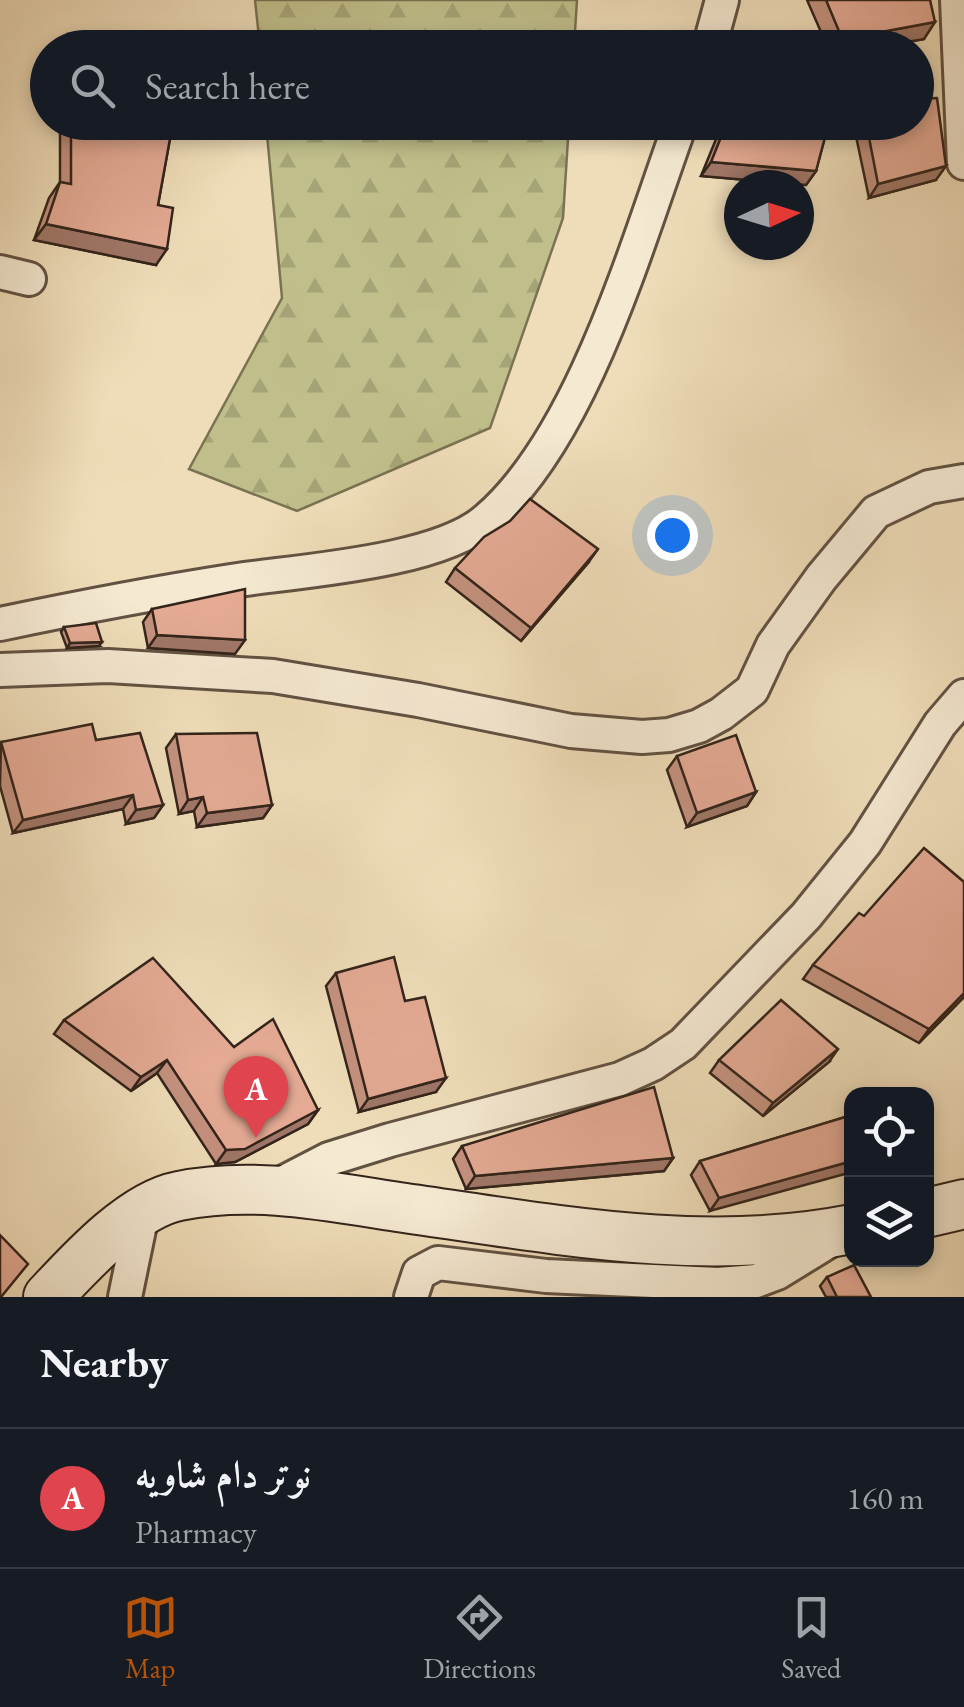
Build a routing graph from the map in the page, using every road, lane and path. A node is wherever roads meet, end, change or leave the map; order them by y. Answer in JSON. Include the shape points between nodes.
{"nodes":[{"id":1,"x":722,"y":0,"type":"edge"},
{"id":2,"x":957,"y":0,"type":"edge"},
{"id":3,"x":713,"y":30,"type":"edge"},
{"id":4,"x":675,"y":140,"type":"edge"},
{"id":5,"x":964,"y":163,"type":"edge"},
{"id":6,"x":964,"y":482,"type":"edge"},
{"id":7,"x":0,"y":624,"type":"edge"},
{"id":8,"x":0,"y":670,"type":"edge"},
{"id":9,"x":964,"y":696,"type":"edge"},
{"id":10,"x":270,"y":1189,"type":"junction"},
{"id":11,"x":964,"y":1204,"type":"edge"},
{"id":12,"x":144,"y":1210,"type":"junction"},
{"id":13,"x":934,"y":1211,"type":"edge"},
{"id":14,"x":844,"y":1231,"type":"edge"},
{"id":15,"x":844,"y":1233,"type":"edge"},
{"id":16,"x":48,"y":1297,"type":"edge"},
{"id":17,"x":125,"y":1297,"type":"edge"},
{"id":18,"x":411,"y":1297,"type":"edge"}],
"edges":[{"from":1,"to":3,"type":"street"},
{"from":2,"to":5,"type":"street"},
{"from":4,"to":7,"type":"street","via":[[576,396],[524,477],[484,522],[396,556]]},
{"from":6,"to":8,"type":"street","via":[[929,486],[876,512],[773,646],[752,690],[699,726],[670,734],[588,733],[273,676],[108,666]]},
{"from":9,"to":10,"type":"street","via":[[865,843],[806,916],[682,1044],[620,1079],[344,1154]]},
{"from":10,"to":12,"type":"street","via":[[176,1196]]},
{"from":10,"to":14,"type":"street","via":[[696,1244]]},
{"from":11,"to":13,"type":"street"},
{"from":12,"to":16,"type":"street"},
{"from":12,"to":17,"type":"street"},
{"from":15,"to":18,"type":"street","via":[[756,1280],[546,1276],[438,1263],[420,1272]]}]}
